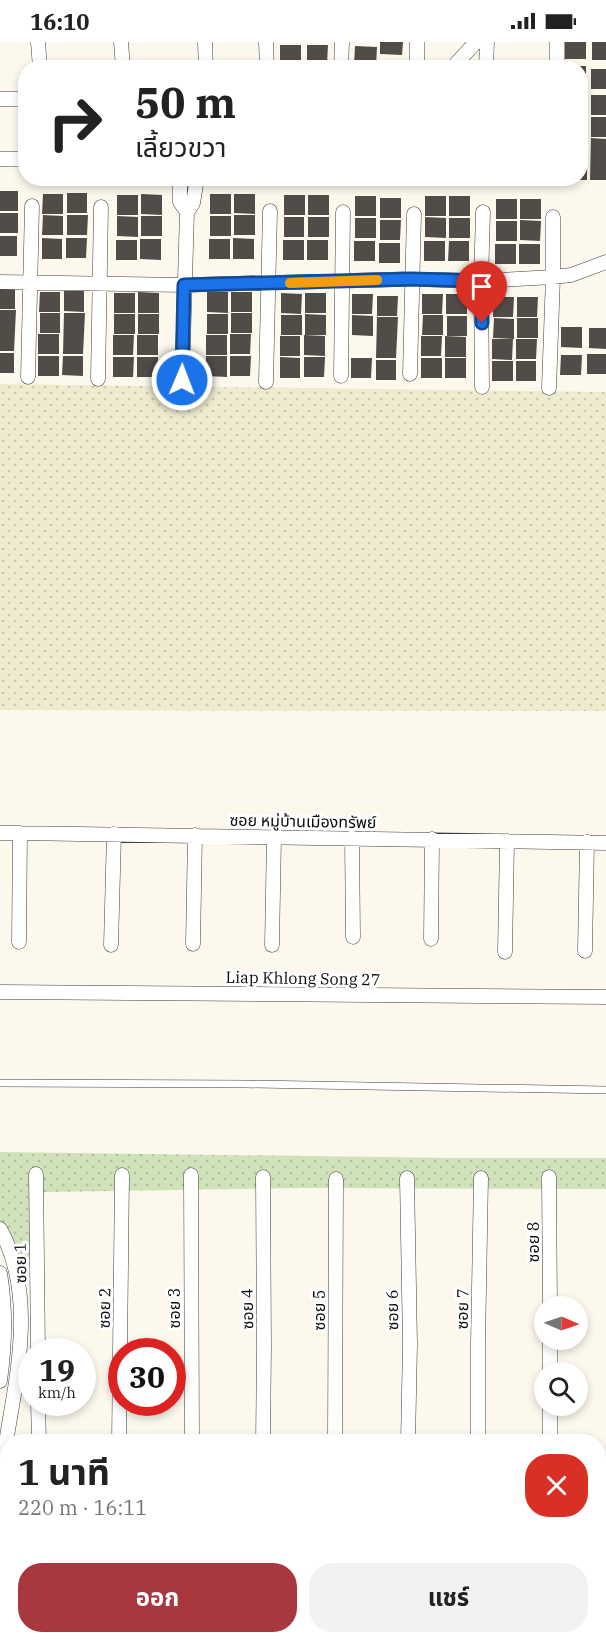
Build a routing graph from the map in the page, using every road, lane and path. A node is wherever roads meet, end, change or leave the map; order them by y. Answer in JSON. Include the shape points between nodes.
{"nodes":[{"id":1,"x":38,"y":42,"type":"edge"},
{"id":2,"x":121,"y":42,"type":"edge"},
{"id":3,"x":205,"y":42,"type":"edge"},
{"id":4,"x":266,"y":42,"type":"edge"},
{"id":5,"x":342,"y":42,"type":"edge"},
{"id":6,"x":417,"y":42,"type":"edge"},
{"id":7,"x":476,"y":42,"type":"edge"},
{"id":8,"x":487,"y":42,"type":"edge"},
{"id":9,"x":557,"y":42,"type":"edge"},
{"id":10,"x":39,"y":60,"type":"edge"},
{"id":11,"x":122,"y":60,"type":"edge"},
{"id":12,"x":206,"y":60,"type":"edge"},
{"id":13,"x":267,"y":60,"type":"edge"},
{"id":14,"x":341,"y":60,"type":"edge"},
{"id":15,"x":417,"y":60,"type":"edge"},
{"id":16,"x":459,"y":60,"type":"edge"},
{"id":17,"x":486,"y":60,"type":"edge"},
{"id":18,"x":556,"y":60,"type":"edge"},
{"id":19,"x":0,"y":99,"type":"edge"},
{"id":20,"x":18,"y":99,"type":"edge"},
{"id":21,"x":0,"y":159,"type":"edge"},
{"id":22,"x":18,"y":159,"type":"edge"},
{"id":23,"x":180,"y":186,"type":"edge"},
{"id":24,"x":196,"y":186,"type":"edge"},
{"id":25,"x":32,"y":206,"type":"dead end"},
{"id":26,"x":101,"y":207,"type":"dead end"},
{"id":27,"x":270,"y":211,"type":"dead end"},
{"id":28,"x":186,"y":212,"type":"junction"},
{"id":29,"x":344,"y":212,"type":"dead end"},
{"id":30,"x":483,"y":212,"type":"dead end"},
{"id":31,"x":414,"y":214,"type":"dead end"},
{"id":32,"x":553,"y":217,"type":"dead end"},
{"id":33,"x":606,"y":262,"type":"edge"},
{"id":34,"x":554,"y":277,"type":"junction"},
{"id":35,"x":411,"y":279,"type":"junction"},
{"id":36,"x":342,"y":280,"type":"junction"},
{"id":37,"x":481,"y":281,"type":"junction"},
{"id":38,"x":0,"y":282,"type":"edge"},
{"id":39,"x":30,"y":282,"type":"junction"},
{"id":40,"x":100,"y":284,"type":"junction"},
{"id":41,"x":269,"y":284,"type":"junction"},
{"id":42,"x":184,"y":285,"type":"junction"},
{"id":43,"x":410,"y":374,"type":"dead end"},
{"id":44,"x":341,"y":376,"type":"dead end"},
{"id":45,"x":28,"y":377,"type":"dead end"},
{"id":46,"x":98,"y":379,"type":"dead end"},
{"id":47,"x":182,"y":380,"type":"dead end"},
{"id":48,"x":266,"y":382,"type":"dead end"},
{"id":49,"x":482,"y":387,"type":"dead end"},
{"id":50,"x":549,"y":388,"type":"dead end"},
{"id":51,"x":20,"y":833,"type":"junction"},
{"id":52,"x":0,"y":834,"type":"edge"},
{"id":53,"x":114,"y":834,"type":"junction"},
{"id":54,"x":195,"y":835,"type":"junction"},
{"id":55,"x":274,"y":837,"type":"junction"},
{"id":56,"x":352,"y":838,"type":"junction"},
{"id":57,"x":432,"y":839,"type":"junction"},
{"id":58,"x":507,"y":841,"type":"junction"},
{"id":59,"x":587,"y":842,"type":"junction"},
{"id":60,"x":606,"y":843,"type":"edge"},
{"id":61,"x":353,"y":937,"type":"dead end"},
{"id":62,"x":431,"y":939,"type":"dead end"},
{"id":63,"x":19,"y":942,"type":"dead end"},
{"id":64,"x":193,"y":944,"type":"dead end"},
{"id":65,"x":111,"y":945,"type":"dead end"},
{"id":66,"x":272,"y":945,"type":"dead end"},
{"id":67,"x":585,"y":951,"type":"dead end"},
{"id":68,"x":505,"y":952,"type":"dead end"},
{"id":69,"x":0,"y":992,"type":"edge"},
{"id":70,"x":606,"y":997,"type":"edge"},
{"id":71,"x":0,"y":1083,"type":"edge"},
{"id":72,"x":606,"y":1090,"type":"edge"},
{"id":73,"x":36,"y":1174,"type":"dead end"},
{"id":74,"x":122,"y":1175,"type":"dead end"},
{"id":75,"x":191,"y":1175,"type":"dead end"},
{"id":76,"x":262,"y":1177,"type":"dead end"},
{"id":77,"x":549,"y":1177,"type":"dead end"},
{"id":78,"x":407,"y":1178,"type":"dead end"},
{"id":79,"x":481,"y":1178,"type":"dead end"},
{"id":80,"x":336,"y":1179,"type":"dead end"},
{"id":81,"x":1,"y":1233,"type":"edge"},
{"id":82,"x":0,"y":1273,"type":"edge"},
{"id":83,"x":550,"y":1296,"type":"edge"},
{"id":84,"x":20,"y":1338,"type":"edge"},
{"id":85,"x":38,"y":1338,"type":"edge"},
{"id":86,"x":18,"y":1354,"type":"edge"},
{"id":87,"x":3,"y":1357,"type":"junction"},
{"id":88,"x":18,"y":1367,"type":"edge"},
{"id":89,"x":0,"y":1381,"type":"edge"},
{"id":90,"x":38,"y":1416,"type":"edge"},
{"id":91,"x":550,"y":1416,"type":"edge"},
{"id":92,"x":8,"y":1434,"type":"edge"},
{"id":93,"x":39,"y":1434,"type":"edge"},
{"id":94,"x":119,"y":1434,"type":"edge"},
{"id":95,"x":192,"y":1434,"type":"edge"},
{"id":96,"x":263,"y":1434,"type":"edge"},
{"id":97,"x":334,"y":1434,"type":"edge"},
{"id":98,"x":408,"y":1434,"type":"edge"},
{"id":99,"x":478,"y":1434,"type":"edge"},
{"id":100,"x":550,"y":1434,"type":"edge"}],
"edges":[{"from":1,"to":10,"type":"street"},
{"from":2,"to":11,"type":"street"},
{"from":3,"to":12,"type":"street"},
{"from":4,"to":13,"type":"street"},
{"from":5,"to":14,"type":"street"},
{"from":6,"to":15,"type":"street"},
{"from":7,"to":16,"type":"street"},
{"from":8,"to":17,"type":"street"},
{"from":9,"to":18,"type":"street"},
{"from":19,"to":20,"type":"street"},
{"from":21,"to":22,"type":"street"},
{"from":23,"to":28,"type":"street","via":[[180,202]]},
{"from":24,"to":28,"type":"street","via":[[193,203]]},
{"from":25,"to":39,"type":"street"},
{"from":26,"to":40,"type":"street"},
{"from":27,"to":41,"type":"street"},
{"from":28,"to":42,"type":"street"},
{"from":29,"to":36,"type":"street"},
{"from":30,"to":37,"type":"street"},
{"from":31,"to":35,"type":"street"},
{"from":32,"to":34,"type":"street"},
{"from":33,"to":34,"type":"street"},
{"from":34,"to":37,"type":"street"},
{"from":34,"to":50,"type":"street"},
{"from":35,"to":36,"type":"street"},
{"from":35,"to":37,"type":"street"},
{"from":35,"to":43,"type":"street"},
{"from":36,"to":41,"type":"street"},
{"from":36,"to":44,"type":"street"},
{"from":37,"to":49,"type":"street"},
{"from":38,"to":39,"type":"street"},
{"from":39,"to":40,"type":"street"},
{"from":39,"to":45,"type":"street"},
{"from":40,"to":42,"type":"street"},
{"from":40,"to":46,"type":"street"},
{"from":41,"to":42,"type":"street"},
{"from":41,"to":48,"type":"street"},
{"from":42,"to":47,"type":"street"},
{"from":51,"to":52,"type":"street","name":"ซอย หมู่บ้านเมืองทรัพย์"},
{"from":51,"to":53,"type":"street","name":"ซอย หมู่บ้านเมืองทรัพย์"},
{"from":51,"to":63,"type":"street"},
{"from":53,"to":54,"type":"street","name":"ซอย หมู่บ้านเมืองทรัพย์"},
{"from":53,"to":65,"type":"street"},
{"from":54,"to":55,"type":"street","name":"ซอย หมู่บ้านเมืองทรัพย์"},
{"from":54,"to":64,"type":"street"},
{"from":55,"to":56,"type":"street","name":"ซอย หมู่บ้านเมืองทรัพย์"},
{"from":55,"to":66,"type":"street"},
{"from":56,"to":57,"type":"street","name":"ซอย หมู่บ้านเมืองทรัพย์"},
{"from":56,"to":61,"type":"street"},
{"from":57,"to":58,"type":"street","name":"ซอย หมู่บ้านเมืองทรัพย์"},
{"from":57,"to":62,"type":"street"},
{"from":58,"to":59,"type":"street","name":"ซอย หมู่บ้านเมืองทรัพย์"},
{"from":58,"to":68,"type":"street"},
{"from":59,"to":60,"type":"street","name":"ซอย หมู่บ้านเมืองทรัพย์"},
{"from":59,"to":67,"type":"street"},
{"from":69,"to":70,"type":"street","name":"Liap Khlong Song 27"},
{"from":71,"to":72,"type":"lane"},
{"from":73,"to":85,"type":"street","name":"ซอย 1"},
{"from":74,"to":94,"type":"street","name":"ซอย 2"},
{"from":75,"to":95,"type":"street","name":"ซอย 3"},
{"from":76,"to":96,"type":"street","name":"ซอย 4"},
{"from":77,"to":83,"type":"street","name":"ซอย 8"},
{"from":78,"to":98,"type":"street","name":"ซอย 6"},
{"from":79,"to":99,"type":"street","name":"ซอย 7"},
{"from":80,"to":97,"type":"street","name":"ซอย 5"},
{"from":81,"to":84,"type":"street","via":[[19,1287]]},
{"from":82,"to":87,"type":"street","via":[[4,1299]]},
{"from":86,"to":87,"type":"street"},
{"from":87,"to":89,"type":"street"},
{"from":88,"to":92,"type":"street"},
{"from":90,"to":93,"type":"street"},
{"from":91,"to":100,"type":"street"}]}
